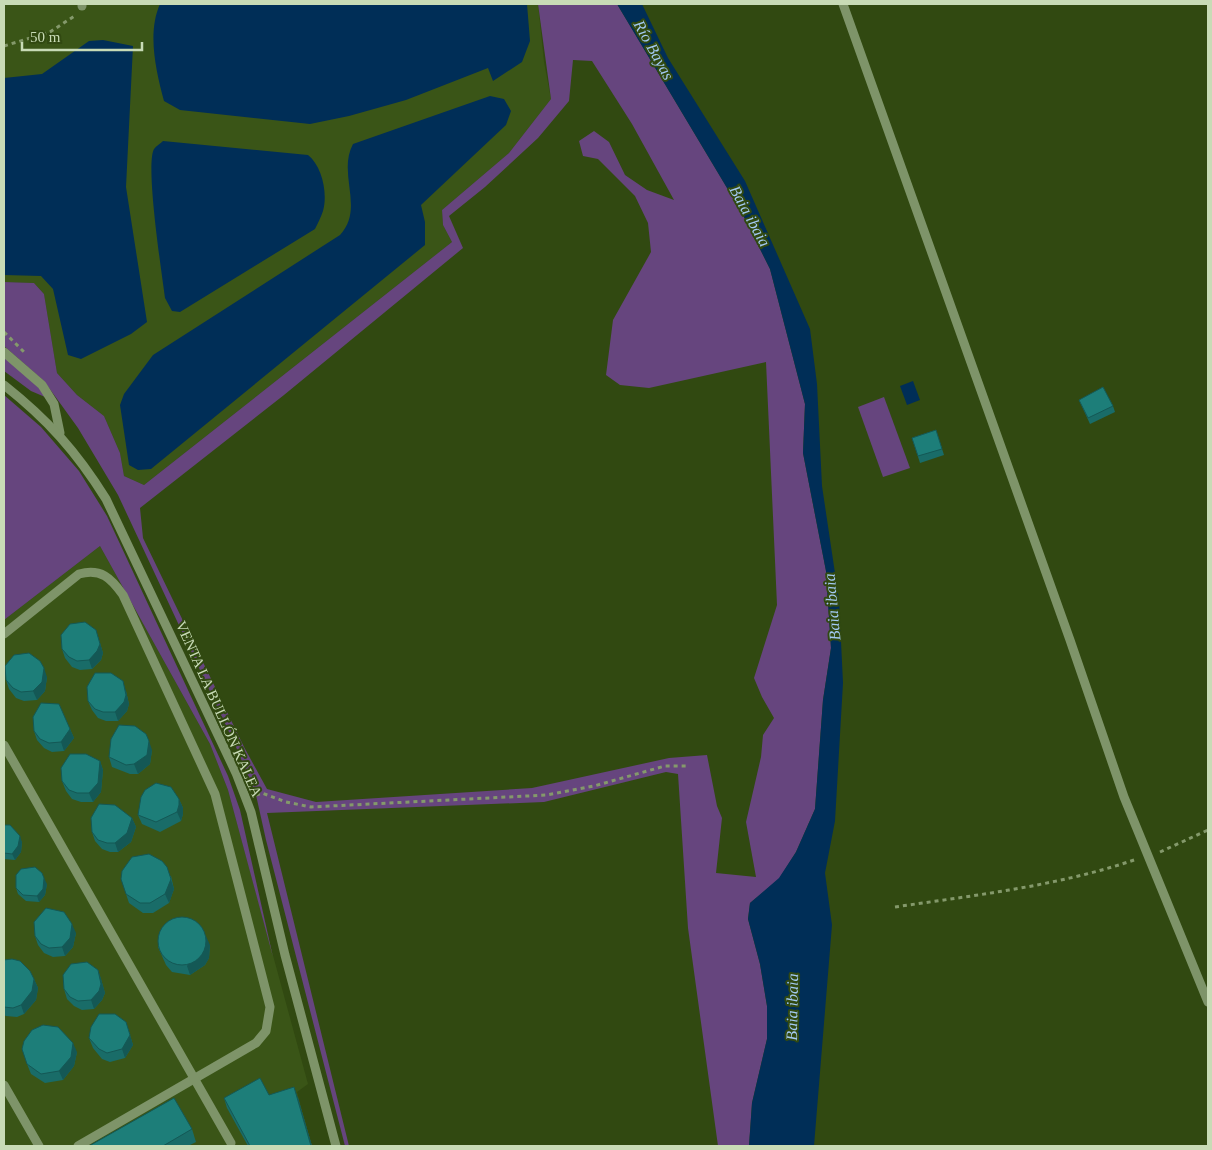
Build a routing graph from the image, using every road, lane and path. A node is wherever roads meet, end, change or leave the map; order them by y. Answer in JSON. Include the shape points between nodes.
{"nodes":[{"id":1,"x":843,"y":4,"type":"edge"},
{"id":2,"x":82,"y":5,"type":"edge"},
{"id":3,"x":4,"y":46,"type":"edge"},
{"id":4,"x":4,"y":352,"type":"edge"},
{"id":5,"x":4,"y":385,"type":"edge"},
{"id":6,"x":60,"y":435,"type":"junction"},
{"id":7,"x":4,"y":634,"type":"edge"},
{"id":8,"x":4,"y":745,"type":"edge"},
{"id":9,"x":688,"y":766,"type":"dead end"},
{"id":10,"x":246,"y":798,"type":"junction"},
{"id":11,"x":1208,"y":830,"type":"edge"},
{"id":12,"x":1147,"y":855,"type":"junction"},
{"id":13,"x":895,"y":907,"type":"dead end"},
{"id":14,"x":1208,"y":1002,"type":"edge"},
{"id":15,"x":197,"y":1079,"type":"junction"},
{"id":16,"x":4,"y":1085,"type":"edge"},
{"id":17,"x":231,"y":1143,"type":"dead end"},
{"id":18,"x":39,"y":1146,"type":"edge"},
{"id":19,"x":78,"y":1146,"type":"edge"},
{"id":20,"x":336,"y":1146,"type":"edge"}],
"edges":[{"from":1,"to":12,"type":"street"},
{"from":2,"to":3,"type":"path","via":[[73,18],[50,32]]},
{"from":4,"to":6,"type":"street","via":[[42,385],[54,404]]},
{"from":5,"to":6,"type":"street","name":"VENTA LA BULLÓN KALEA"},
{"from":6,"to":10,"type":"street","name":"VENTA LA BULLÓN KALEA","via":[[85,465],[116,516]]},
{"from":7,"to":15,"type":"street","via":[[79,574],[100,572],[108,577],[123,595],[215,794],[270,1014],[266,1031],[256,1043]]},
{"from":8,"to":15,"type":"street"},
{"from":9,"to":10,"type":"path","via":[[666,766],[547,795],[312,807],[262,793]]},
{"from":10,"to":20,"type":"street","name":"VENTA LA BULLÓN KALEA"},
{"from":11,"to":12,"type":"path","via":[[1163,852]]},
{"from":12,"to":13,"type":"path","via":[[1064,880]]},
{"from":12,"to":14,"type":"street"},
{"from":15,"to":17,"type":"street"},
{"from":15,"to":19,"type":"street"},
{"from":16,"to":18,"type":"street"}]}
